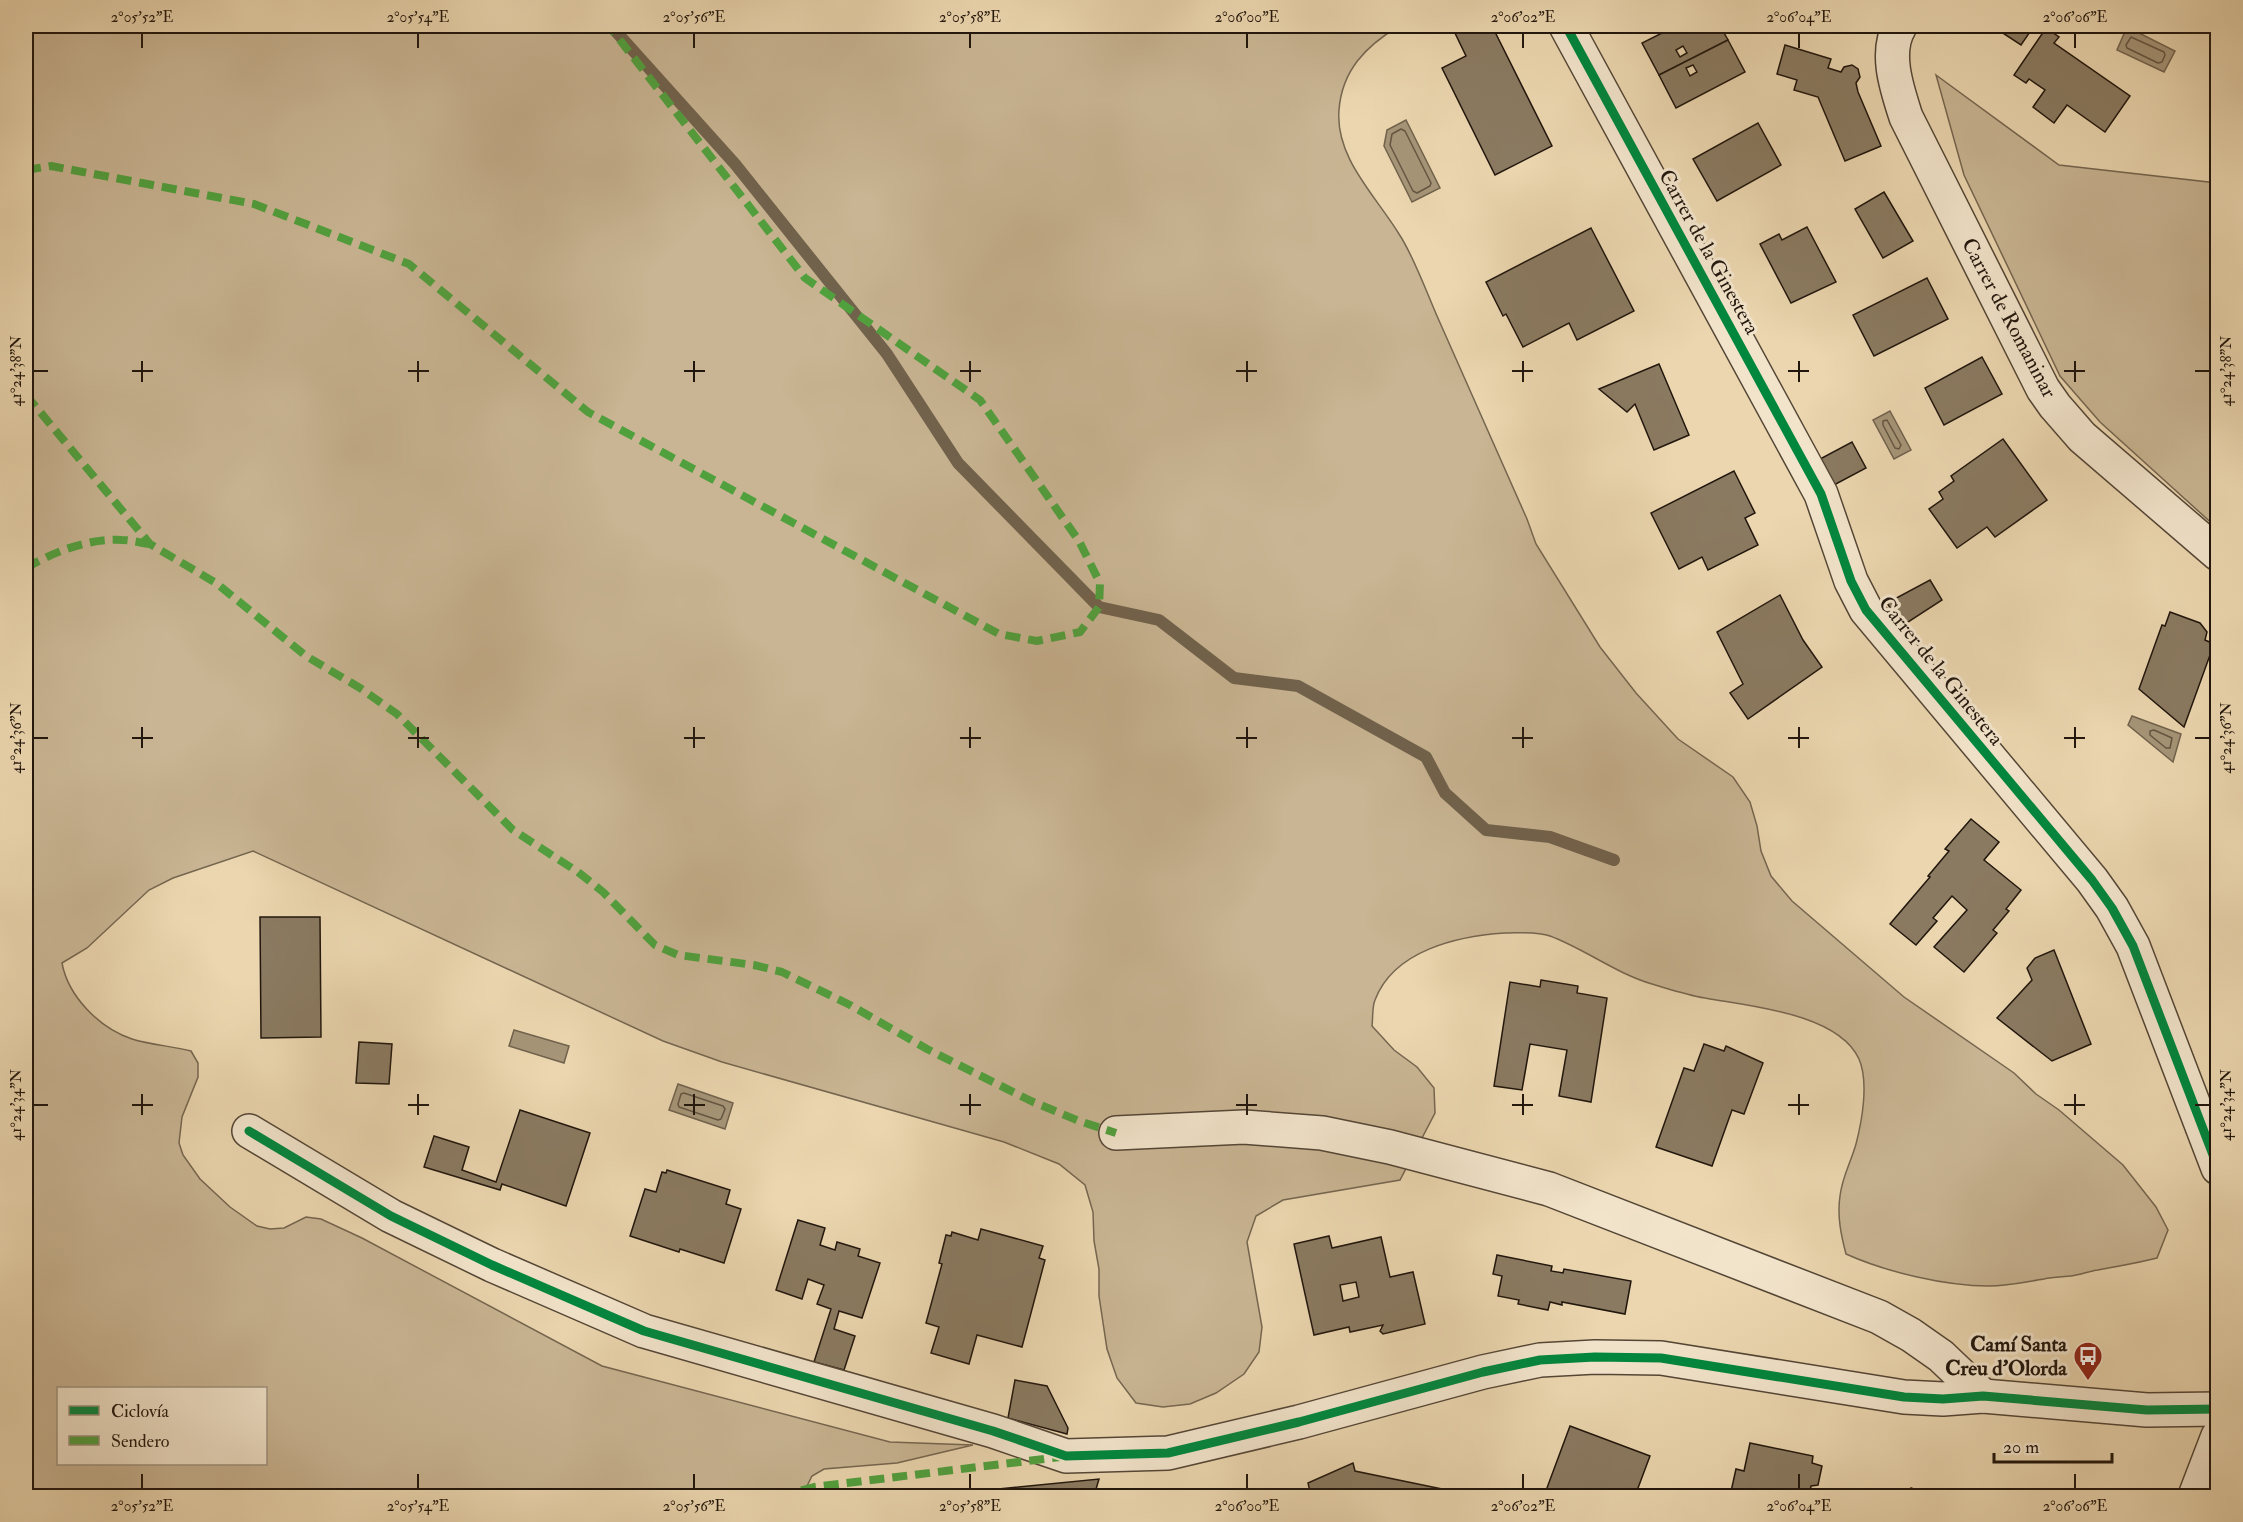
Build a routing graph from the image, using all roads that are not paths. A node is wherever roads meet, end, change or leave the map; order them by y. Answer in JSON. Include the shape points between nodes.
{"nodes":[{"id":1,"x":1566,"y":26,"type":"edge"},
{"id":2,"x":1900,"y":26,"type":"edge"},
{"id":3,"x":2217,"y":554,"type":"edge"},
{"id":4,"x":249,"y":1131,"type":"dead end"},
{"id":5,"x":1116,"y":1133,"type":"dead end"},
{"id":6,"x":2217,"y":1168,"type":"edge"},
{"id":7,"x":1983,"y":1396,"type":"junction"},
{"id":8,"x":2217,"y":1409,"type":"edge"},
{"id":9,"x":2217,"y":1436,"type":"edge"},
{"id":10,"x":2194,"y":1491,"type":"edge"}],
"edges":[{"from":1,"to":6,"type":"street","name":"Carrer de la Ginestera","via":[[1821,494],[1851,581],[1866,610],[2112,908],[2133,946]]},
{"from":2,"to":3,"type":"street","name":"Carrer de Romaninar","via":[[1895,34],[1893,61],[1906,117],[2043,389],[2082,437]]},
{"from":4,"to":7,"type":"street","via":[[391,1216],[644,1331],[993,1431],[1066,1456],[1168,1453],[1483,1372],[1540,1360],[1596,1356],[1661,1358],[1904,1397]]},
{"from":5,"to":7,"type":"street","via":[[1244,1127],[1322,1133],[1549,1190],[1879,1317],[1941,1356]]},
{"from":7,"to":8,"type":"street","via":[[2147,1410]]},
{"from":9,"to":10,"type":"street"}]}
